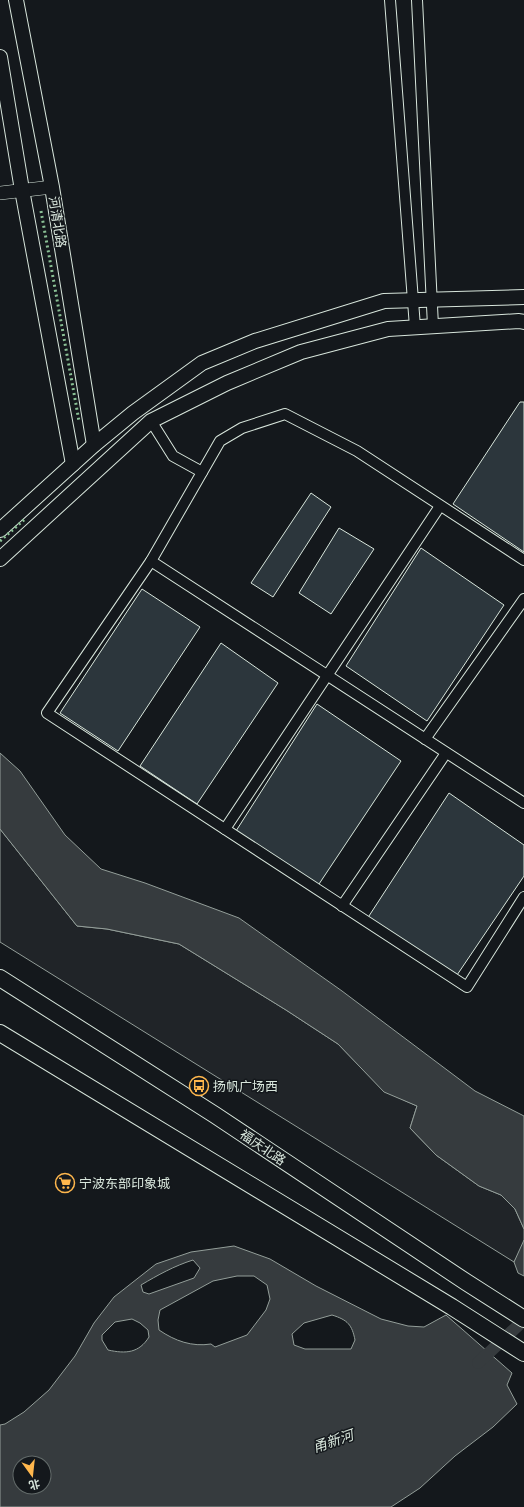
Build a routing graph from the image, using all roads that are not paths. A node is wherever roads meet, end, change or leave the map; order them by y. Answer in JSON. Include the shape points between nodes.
{"nodes":[{"id":1,"x":16,"y":0,"type":"edge"},
{"id":2,"x":390,"y":0,"type":"edge"},
{"id":3,"x":417,"y":0,"type":"edge"},
{"id":4,"x":0,"y":57,"type":"edge"},
{"id":5,"x":52,"y":187,"type":"junction"},
{"id":6,"x":22,"y":190,"type":"junction"},
{"id":7,"x":0,"y":193,"type":"edge"},
{"id":8,"x":524,"y":297,"type":"edge"},
{"id":9,"x":432,"y":300,"type":"junction"},
{"id":10,"x":413,"y":301,"type":"junction"},
{"id":11,"x":524,"y":322,"type":"edge"},
{"id":12,"x":433,"y":326,"type":"junction"},
{"id":13,"x":415,"y":327,"type":"junction"},
{"id":14,"x":151,"y":421,"type":"junction"},
{"id":15,"x":94,"y":444,"type":"junction"},
{"id":16,"x":73,"y":464,"type":"junction"},
{"id":17,"x":202,"y":472,"type":"junction"},
{"id":18,"x":440,"y":506,"type":"junction"},
{"id":19,"x":0,"y":530,"type":"edge"},
{"id":20,"x":0,"y":559,"type":"edge"},
{"id":21,"x":524,"y":560,"type":"edge"},
{"id":22,"x":150,"y":561,"type":"junction"},
{"id":23,"x":524,"y":599,"type":"edge"},
{"id":24,"x":327,"y":676,"type":"junction"},
{"id":25,"x":425,"y":739,"type":"junction"},
{"id":26,"x":446,"y":753,"type":"junction"},
{"id":27,"x":524,"y":803,"type":"edge"},
{"id":28,"x":225,"y":829,"type":"junction"},
{"id":29,"x":524,"y":897,"type":"edge"},
{"id":30,"x":342,"y":906,"type":"junction"},
{"id":31,"x":0,"y":978,"type":"edge"},
{"id":32,"x":0,"y":1033,"type":"edge"},
{"id":33,"x":524,"y":1319,"type":"edge"},
{"id":34,"x":524,"y":1353,"type":"edge"}],
"edges":[{"from":1,"to":5,"type":"main road","name":"河清北路"},
{"from":2,"to":10,"type":"street"},
{"from":3,"to":9,"type":"street"},
{"from":4,"to":6,"type":"main road"},
{"from":5,"to":6,"type":"street"},
{"from":5,"to":15,"type":"main road","name":"河清北路"},
{"from":6,"to":7,"type":"street"},
{"from":6,"to":16,"type":"main road"},
{"from":8,"to":9,"type":"main road"},
{"from":9,"to":10,"type":"main road"},
{"from":9,"to":12,"type":"street"},
{"from":10,"to":13,"type":"street"},
{"from":10,"to":15,"type":"main road","via":[[384,302],[255,341],[202,363]]},
{"from":11,"to":12,"type":"main road"},
{"from":12,"to":13,"type":"main road"},
{"from":13,"to":14,"type":"main road","via":[[388,329],[301,352],[227,383]]},
{"from":14,"to":17,"type":"street","via":[[173,456]]},
{"from":14,"to":20,"type":"main road"},
{"from":15,"to":16,"type":"main road"},
{"from":16,"to":19,"type":"main road"},
{"from":17,"to":18,"type":"street","via":[[220,441],[242,428],[285,414],[357,451]]},
{"from":17,"to":22,"type":"street"},
{"from":18,"to":21,"type":"street"},
{"from":18,"to":24,"type":"street"},
{"from":22,"to":24,"type":"street"},
{"from":22,"to":28,"type":"street","via":[[47,713]]},
{"from":23,"to":25,"type":"street"},
{"from":24,"to":25,"type":"street"},
{"from":24,"to":28,"type":"street"},
{"from":25,"to":26,"type":"street"},
{"from":26,"to":27,"type":"street"},
{"from":26,"to":30,"type":"street"},
{"from":28,"to":30,"type":"street"},
{"from":29,"to":30,"type":"street","via":[[467,987]]},
{"from":31,"to":33,"type":"main road","name":"福庆北路","via":[[215,1115]]},
{"from":32,"to":34,"type":"main road"}]}
